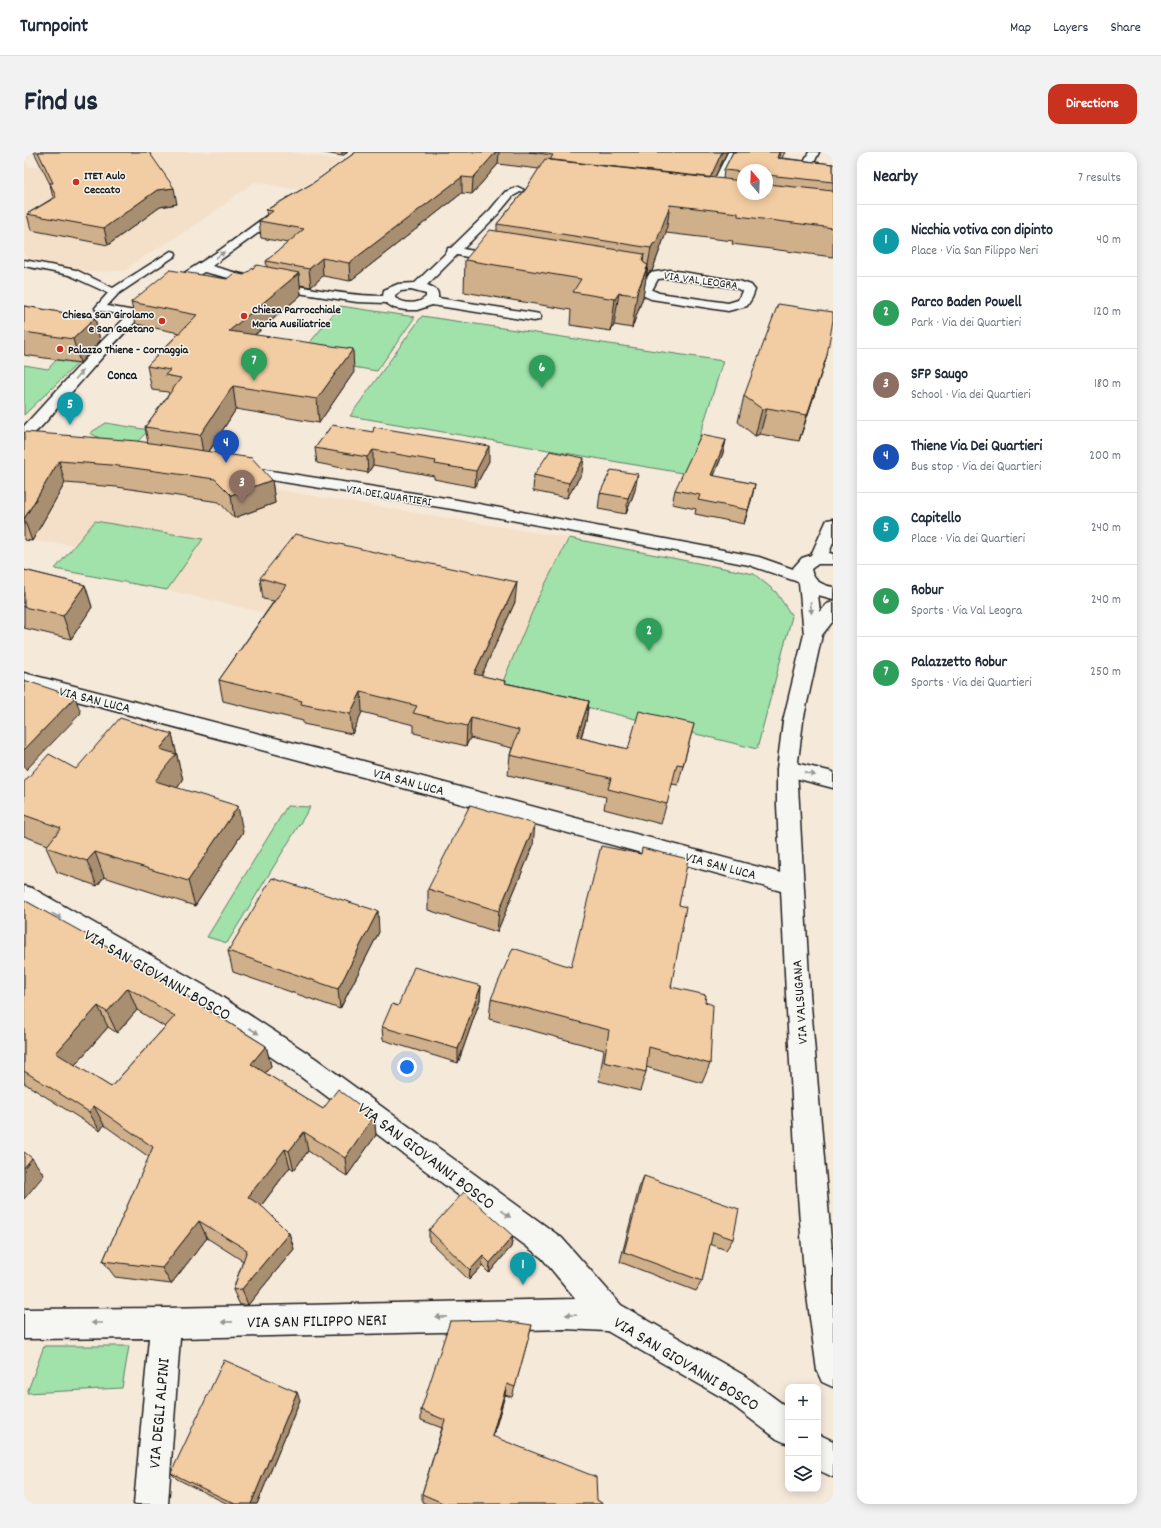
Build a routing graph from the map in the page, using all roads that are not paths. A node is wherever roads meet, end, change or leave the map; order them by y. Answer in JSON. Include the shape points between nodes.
{"nodes":[{"id":1,"x":814,"y":152,"type":"edge"},
{"id":2,"x":732,"y":154,"type":"edge"},
{"id":3,"x":503,"y":185,"type":"dead end"},
{"id":4,"x":295,"y":199,"type":"edge"},
{"id":5,"x":696,"y":199,"type":"edge"},
{"id":6,"x":710,"y":201,"type":"junction"},
{"id":7,"x":723,"y":202,"type":"edge"},
{"id":8,"x":452,"y":252,"type":"junction"},
{"id":9,"x":171,"y":254,"type":"dead end"},
{"id":10,"x":514,"y":261,"type":"edge"},
{"id":11,"x":24,"y":263,"type":"edge"},
{"id":12,"x":202,"y":267,"type":"junction"},
{"id":13,"x":604,"y":275,"type":"edge"},
{"id":14,"x":650,"y":282,"type":"junction"},
{"id":15,"x":418,"y":287,"type":"junction"},
{"id":16,"x":114,"y":292,"type":"junction"},
{"id":17,"x":389,"y":299,"type":"junction"},
{"id":18,"x":430,"y":301,"type":"junction"},
{"id":19,"x":136,"y":314,"type":"junction"},
{"id":20,"x":534,"y":317,"type":"dead end"},
{"id":21,"x":29,"y":439,"type":"edge"},
{"id":22,"x":227,"y":469,"type":"edge"},
{"id":23,"x":833,"y":524,"type":"edge"},
{"id":24,"x":814,"y":569,"type":"edge"},
{"id":25,"x":833,"y":593,"type":"edge"},
{"id":26,"x":833,"y":608,"type":"edge"},
{"id":27,"x":813,"y":634,"type":"junction"},
{"id":28,"x":24,"y":680,"type":"edge"},
{"id":29,"x":787,"y":769,"type":"junction"},
{"id":30,"x":833,"y":780,"type":"edge"},
{"id":31,"x":792,"y":885,"type":"junction"},
{"id":32,"x":24,"y":895,"type":"edge"},
{"id":33,"x":610,"y":1316,"type":"junction"},
{"id":34,"x":166,"y":1323,"type":"junction"},
{"id":35,"x":24,"y":1324,"type":"edge"},
{"id":36,"x":833,"y":1371,"type":"edge"},
{"id":37,"x":785,"y":1426,"type":"edge"},
{"id":38,"x":821,"y":1452,"type":"edge"},
{"id":39,"x":833,"y":1461,"type":"edge"},
{"id":40,"x":151,"y":1504,"type":"edge"}],
"edges":[{"from":1,"to":2,"type":"street","via":[[807,166]]},
{"from":2,"to":6,"type":"street"},
{"from":3,"to":8,"type":"street","via":[[523,190],[509,194]]},
{"from":12,"to":4,"type":"street","one_way":true},
{"from":5,"to":6,"type":"street"},
{"from":6,"to":7,"type":"street"},
{"from":8,"to":10,"type":"street"},
{"from":8,"to":15,"type":"street"},
{"from":9,"to":16,"type":"lane"},
{"from":11,"to":16,"type":"lane","via":[[72,272]]},
{"from":12,"to":17,"type":"street","via":[[244,280],[304,291],[370,301]]},
{"from":12,"to":19,"type":"street","via":[[167,288]]},
{"from":13,"to":14,"type":"street","name":"VIA VAL LEOGRA"},
{"from":14,"to":14,"type":"street","name":"VIA VAL LEOGRA","via":[[645,291],[656,296],[728,307],[738,306],[746,299],[749,290],[739,285],[670,274],[654,276]]},
{"from":15,"to":17,"type":"street","via":[[404,286],[392,290]]},
{"from":15,"to":18,"type":"street","via":[[432,292]]},
{"from":16,"to":19,"type":"lane","via":[[100,308]]},
{"from":17,"to":18,"type":"street","via":[[396,304],[410,306]]},
{"from":18,"to":20,"type":"street"},
{"from":21,"to":19,"type":"street","one_way":true,"via":[[44,415]]},
{"from":22,"to":24,"type":"street","name":"VIA DEI QUARTIERI","via":[[452,504],[753,562]]},
{"from":23,"to":24,"type":"street"},
{"from":24,"to":25,"type":"street","name":"VIA DEI QUARTIERI","via":[[823,591]]},
{"from":24,"to":27,"type":"street","name":"VIA VALSUGANA","one_way":true},
{"from":26,"to":27,"type":"street","name":"VIA VALSUGANA"},
{"from":27,"to":29,"type":"street","name":"VIA VALSUGANA","via":[[793,721]]},
{"from":28,"to":31,"type":"street","name":"VIA SAN LUCA"},
{"from":29,"to":30,"type":"street","one_way":true},
{"from":29,"to":31,"type":"street","name":"VIA VALSUGANA"},
{"from":31,"to":36,"type":"street","name":"VIA VALSUGANA","via":[[811,1183]]},
{"from":32,"to":33,"type":"street","name":"VIA SAN GIOVANNI BOSCO","one_way":true,"via":[[196,994],[306,1066],[552,1248]]},
{"from":33,"to":34,"type":"street","name":"VIA SAN FILIPPO NERI","one_way":true,"via":[[565,1314]]},
{"from":33,"to":37,"type":"street","name":"VIA SAN GIOVANNI BOSCO","via":[[734,1387]]},
{"from":34,"to":35,"type":"street","name":"VIA SAN FILIPPO NERI","one_way":true},
{"from":34,"to":40,"type":"street","name":"VIA DEGLI ALPINI"},
{"from":38,"to":39,"type":"street"}]}
